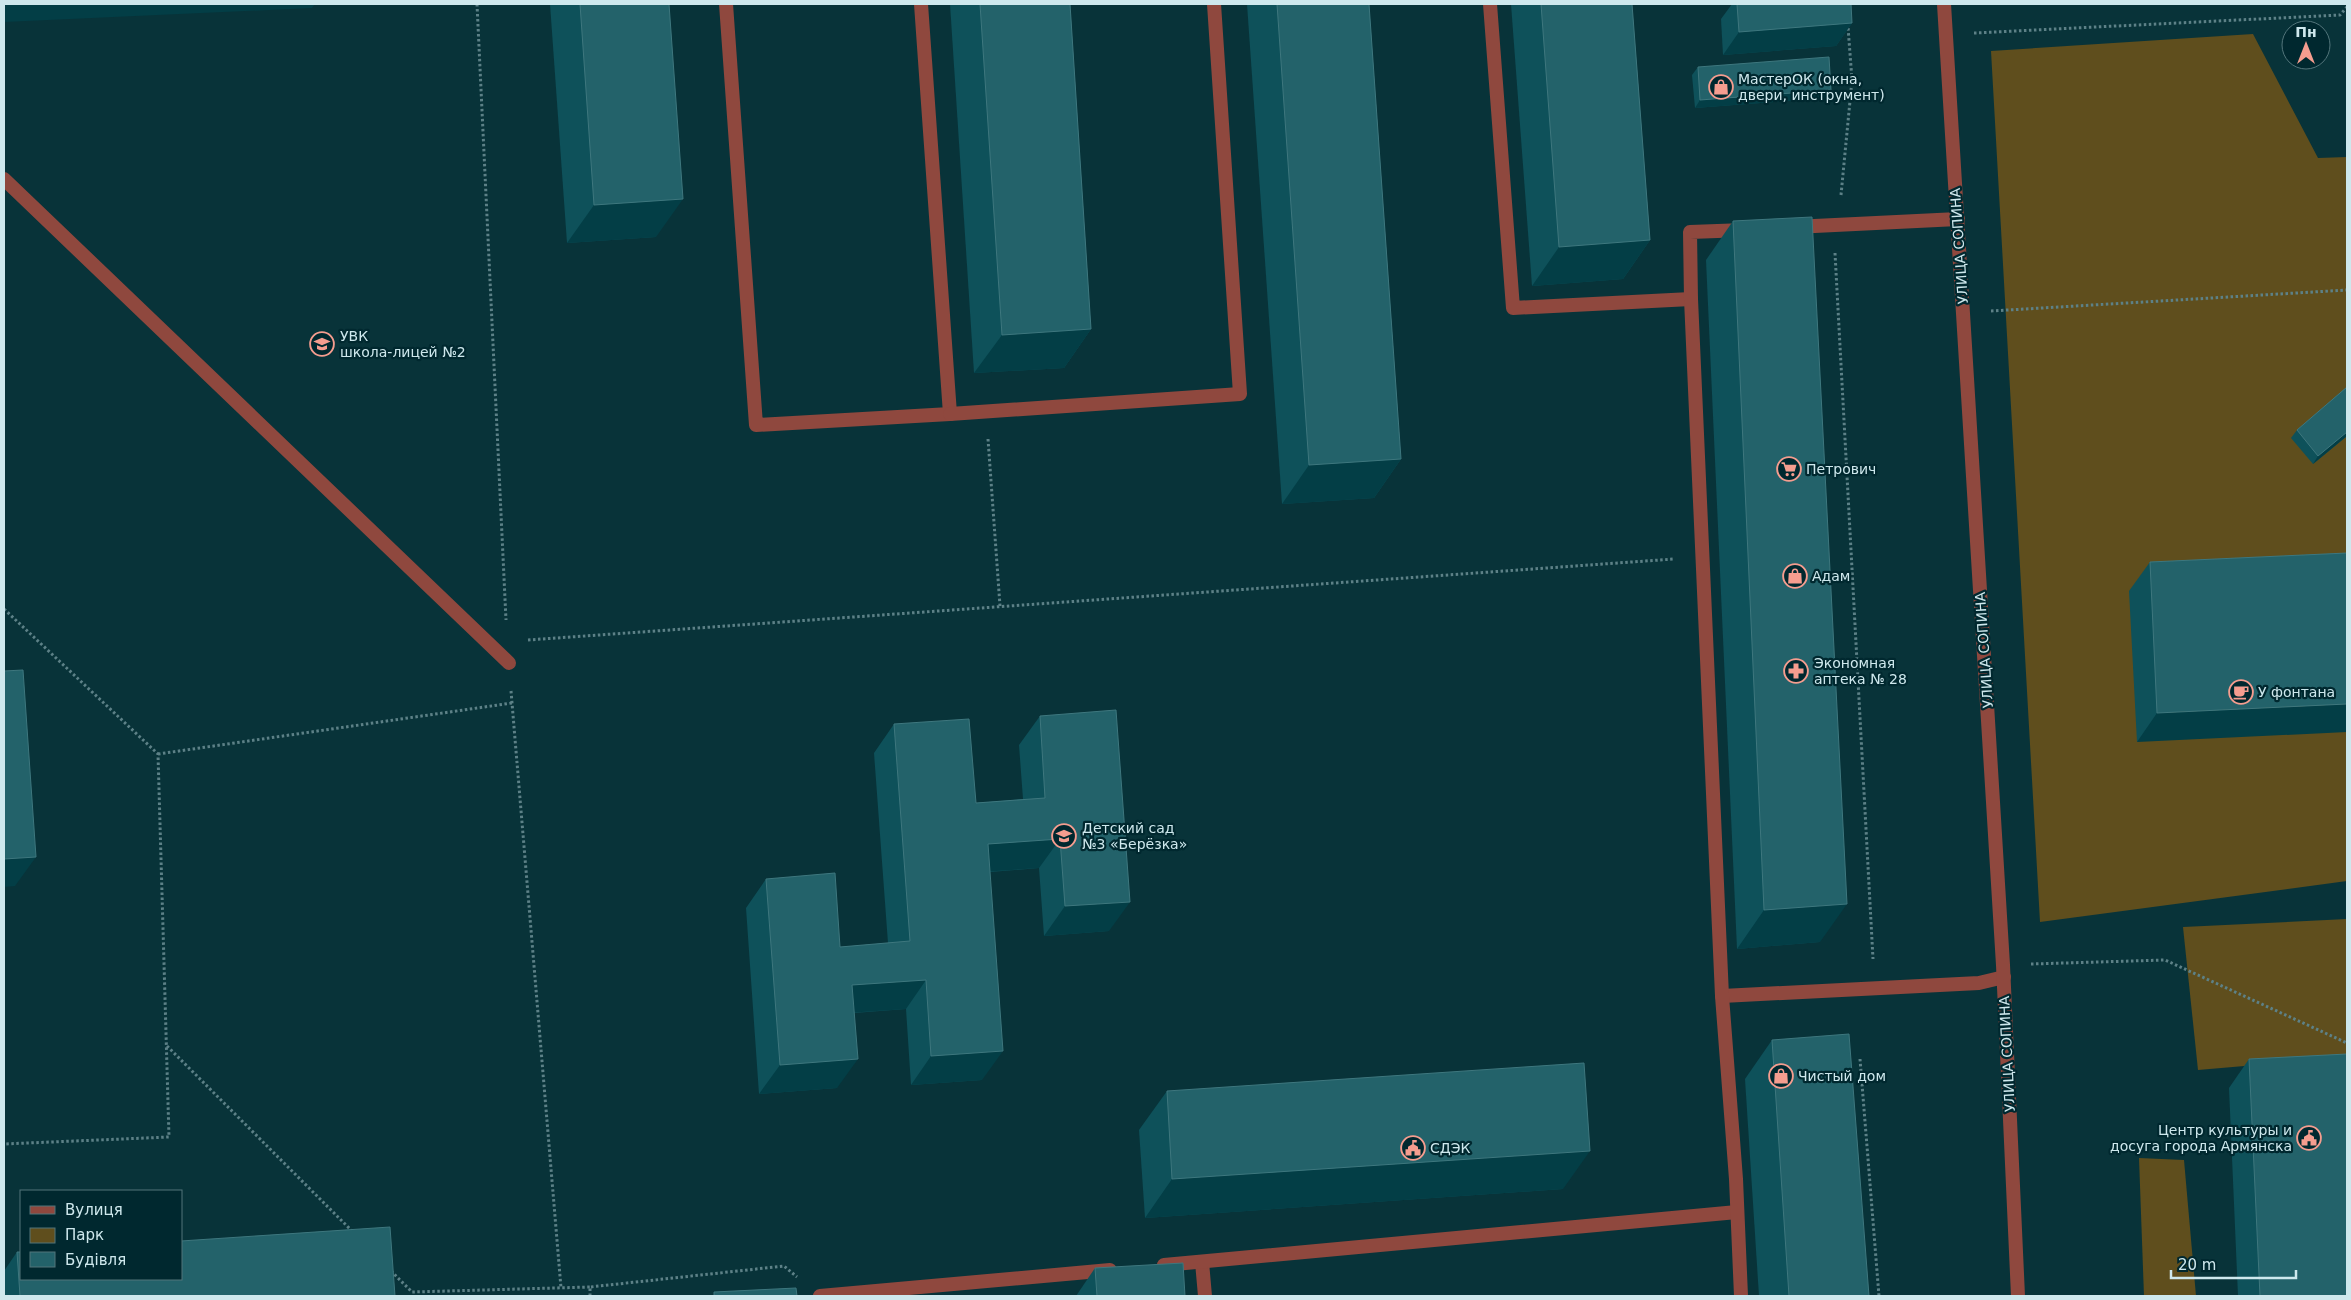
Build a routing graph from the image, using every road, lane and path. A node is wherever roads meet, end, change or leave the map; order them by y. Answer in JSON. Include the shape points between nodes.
{"nodes":[{"id":1,"x":726,"y":4,"type":"edge"},
{"id":2,"x":921,"y":4,"type":"edge"},
{"id":3,"x":1214,"y":4,"type":"edge"},
{"id":4,"x":1490,"y":4,"type":"edge"},
{"id":5,"x":1944,"y":4,"type":"edge"},
{"id":6,"x":2347,"y":7,"type":"edge"},
{"id":7,"x":1848,"y":23,"type":"edge"},
{"id":8,"x":1946,"y":34,"type":"junction"},
{"id":9,"x":4,"y":179,"type":"edge"},
{"id":10,"x":1958,"y":219,"type":"junction"},
{"id":11,"x":1838,"y":225,"type":"junction"},
{"id":12,"x":1779,"y":228,"type":"edge"},
{"id":13,"x":1759,"y":229,"type":"edge"},
{"id":14,"x":2347,"y":290,"type":"edge"},
{"id":15,"x":1691,"y":299,"type":"junction"},
{"id":16,"x":1964,"y":313,"type":"junction"},
{"id":17,"x":986,"y":411,"type":"junction"},
{"id":18,"x":950,"y":414,"type":"junction"},
{"id":19,"x":1702,"y":557,"type":"junction"},
{"id":20,"x":1000,"y":606,"type":"junction"},
{"id":21,"x":4,"y":609,"type":"edge"},
{"id":22,"x":527,"y":640,"type":"dead end"},
{"id":23,"x":509,"y":663,"type":"dead end"},
{"id":24,"x":512,"y":703,"type":"dead end"},
{"id":25,"x":158,"y":754,"type":"junction"},
{"id":26,"x":1873,"y":967,"type":"dead end"},
{"id":27,"x":2004,"y":971,"type":"junction"},
{"id":28,"x":1722,"y":996,"type":"junction"},
{"id":29,"x":2347,"y":1043,"type":"edge"},
{"id":30,"x":167,"y":1046,"type":"junction"},
{"id":31,"x":1860,"y":1059,"type":"dead end"},
{"id":32,"x":4,"y":1144,"type":"edge"},
{"id":33,"x":1737,"y":1212,"type":"junction"},
{"id":34,"x":356,"y":1236,"type":"edge"},
{"id":35,"x":1202,"y":1262,"type":"junction"},
{"id":36,"x":384,"y":1264,"type":"edge"},
{"id":37,"x":1153,"y":1266,"type":"edge"},
{"id":38,"x":1124,"y":1269,"type":"edge"},
{"id":39,"x":590,"y":1287,"type":"junction"},
{"id":40,"x":430,"y":1291,"type":"junction"},
{"id":41,"x":430,"y":1296,"type":"edge"},
{"id":42,"x":590,"y":1296,"type":"edge"},
{"id":43,"x":820,"y":1296,"type":"edge"},
{"id":44,"x":1205,"y":1296,"type":"edge"},
{"id":45,"x":1741,"y":1296,"type":"edge"},
{"id":46,"x":1878,"y":1296,"type":"edge"},
{"id":47,"x":2018,"y":1296,"type":"edge"}],
"edges":[{"from":1,"to":18,"type":"street","via":[[756,425]]},
{"from":2,"to":18,"type":"street"},
{"from":3,"to":17,"type":"street","via":[[1240,394]]},
{"from":4,"to":15,"type":"street","via":[[1514,308]]},
{"from":5,"to":8,"type":"street","name":"УЛИЦА СОПИНА"},
{"from":6,"to":8,"type":"path","via":[[2340,15]]},
{"from":7,"to":11,"type":"path","via":[[1852,80]]},
{"from":8,"to":10,"type":"street","name":"УЛИЦА СОПИНА"},
{"from":9,"to":23,"type":"street"},
{"from":10,"to":11,"type":"street"},
{"from":10,"to":16,"type":"street","name":"УЛИЦА СОПИНА"},
{"from":11,"to":12,"type":"street"},
{"from":11,"to":26,"type":"path","via":[[1835,254]]},
{"from":13,"to":15,"type":"street","via":[[1690,232]]},
{"from":14,"to":16,"type":"path"},
{"from":15,"to":19,"type":"street"},
{"from":16,"to":27,"type":"street","name":"УЛИЦА СОПИНА"},
{"from":17,"to":18,"type":"street"},
{"from":17,"to":20,"type":"path"},
{"from":19,"to":20,"type":"path"},
{"from":19,"to":28,"type":"street"},
{"from":20,"to":22,"type":"path"},
{"from":21,"to":25,"type":"path"},
{"from":24,"to":25,"type":"path"},
{"from":25,"to":30,"type":"path"},
{"from":27,"to":28,"type":"street","via":[[1979,983]]},
{"from":27,"to":29,"type":"path","via":[[2165,960]]},
{"from":27,"to":47,"type":"street","name":"УЛИЦА СОПИНА"},
{"from":28,"to":33,"type":"street"},
{"from":30,"to":32,"type":"path","via":[[170,1138]]},
{"from":30,"to":34,"type":"path"},
{"from":31,"to":46,"type":"path"},
{"from":33,"to":35,"type":"street"},
{"from":33,"to":45,"type":"street"},
{"from":35,"to":37,"type":"street"},
{"from":35,"to":44,"type":"street"},
{"from":36,"to":40,"type":"path","via":[[412,1292]]},
{"from":38,"to":43,"type":"street"},
{"from":39,"to":40,"type":"path"},
{"from":39,"to":42,"type":"path"},
{"from":39,"to":43,"type":"path","via":[[784,1266]]},
{"from":40,"to":41,"type":"path"}]}
